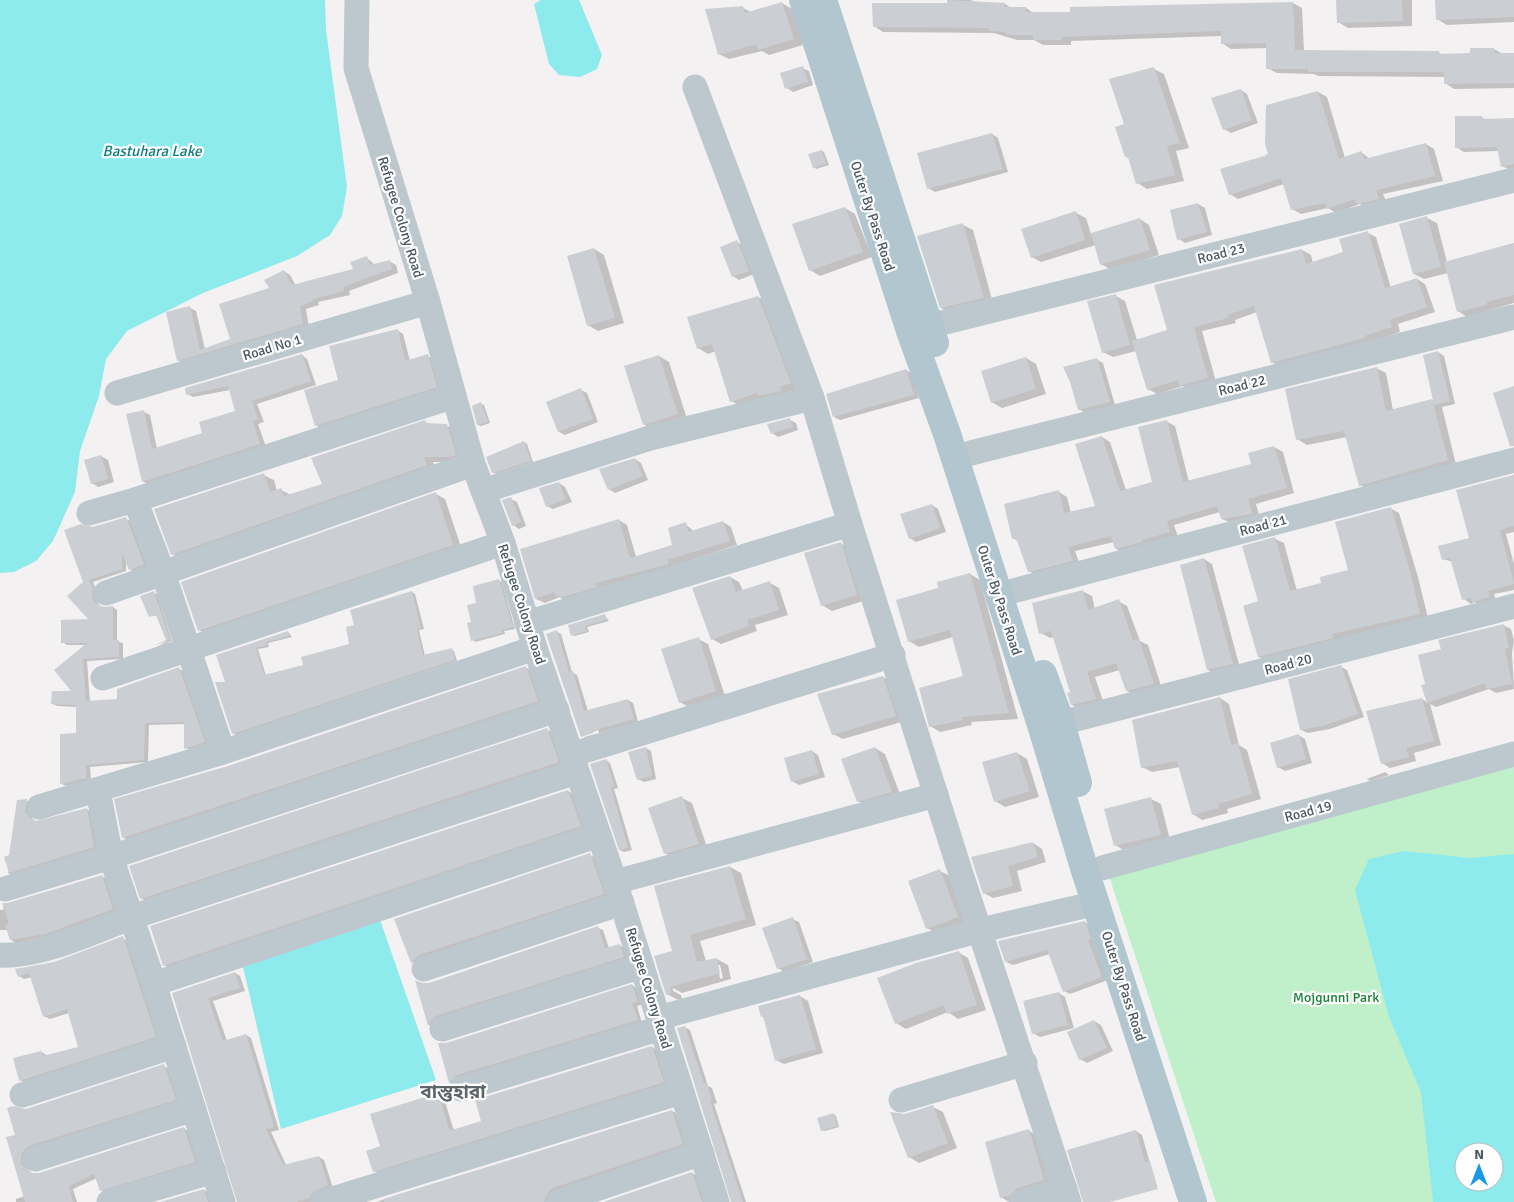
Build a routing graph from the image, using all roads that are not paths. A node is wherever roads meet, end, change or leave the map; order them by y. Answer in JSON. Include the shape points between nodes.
{"nodes":[{"id":1,"x":357,"y":0,"type":"edge"},
{"id":2,"x":803,"y":0,"type":"edge"},
{"id":3,"x":823,"y":0,"type":"edge"},
{"id":4,"x":695,"y":87,"type":"dead end"},
{"id":5,"x":1514,"y":180,"type":"edge"},
{"id":6,"x":428,"y":302,"type":"junction"},
{"id":7,"x":1514,"y":317,"type":"edge"},
{"id":8,"x":929,"y":326,"type":"junction"},
{"id":9,"x":117,"y":393,"type":"dead end"},
{"id":10,"x":454,"y":396,"type":"junction"},
{"id":11,"x":812,"y":398,"type":"junction"},
{"id":12,"x":971,"y":453,"type":"junction"},
{"id":13,"x":1514,"y":460,"type":"edge"},
{"id":14,"x":473,"y":464,"type":"junction"},
{"id":15,"x":483,"y":491,"type":"junction"},
{"id":16,"x":135,"y":500,"type":"junction"},
{"id":17,"x":89,"y":513,"type":"dead end"},
{"id":18,"x":850,"y":524,"type":"junction"},
{"id":19,"x":503,"y":544,"type":"junction"},
{"id":20,"x":163,"y":573,"type":"junction"},
{"id":21,"x":1013,"y":591,"type":"junction"},
{"id":22,"x":106,"y":593,"type":"dead end"},
{"id":23,"x":1514,"y":606,"type":"edge"},
{"id":24,"x":527,"y":623,"type":"junction"},
{"id":25,"x":535,"y":648,"type":"junction"},
{"id":26,"x":187,"y":650,"type":"junction"},
{"id":27,"x":893,"y":655,"type":"junction"},
{"id":28,"x":102,"y":678,"type":"dead end"},
{"id":29,"x":557,"y":710,"type":"junction"},
{"id":30,"x":1062,"y":723,"type":"junction"},
{"id":31,"x":223,"y":752,"type":"junction"},
{"id":32,"x":1514,"y":754,"type":"edge"},
{"id":33,"x":574,"y":763,"type":"junction"},
{"id":34,"x":98,"y":791,"type":"junction"},
{"id":35,"x":936,"y":795,"type":"junction"},
{"id":36,"x":39,"y":807,"type":"dead end"},
{"id":37,"x":599,"y":835,"type":"junction"},
{"id":38,"x":111,"y":857,"type":"junction"},
{"id":39,"x":1102,"y":868,"type":"junction"},
{"id":40,"x":5,"y":889,"type":"dead end"},
{"id":41,"x":619,"y":893,"type":"junction"},
{"id":42,"x":1096,"y":902,"type":"junction"},
{"id":43,"x":132,"y":917,"type":"junction"},
{"id":44,"x":981,"y":930,"type":"junction"},
{"id":45,"x":0,"y":955,"type":"edge"},
{"id":46,"x":642,"y":966,"type":"junction"},
{"id":47,"x":424,"y":969,"type":"dead end"},
{"id":48,"x":154,"y":984,"type":"junction"},
{"id":49,"x":660,"y":1023,"type":"junction"},
{"id":50,"x":442,"y":1029,"type":"dead end"},
{"id":51,"x":174,"y":1046,"type":"junction"},
{"id":52,"x":1024,"y":1064,"type":"junction"},
{"id":53,"x":461,"y":1089,"type":"dead end"},
{"id":54,"x":681,"y":1092,"type":"junction"},
{"id":55,"x":22,"y":1094,"type":"dead end"},
{"id":56,"x":901,"y":1100,"type":"dead end"},
{"id":57,"x":194,"y":1109,"type":"junction"},
{"id":58,"x":702,"y":1152,"type":"junction"},
{"id":59,"x":35,"y":1159,"type":"dead end"},
{"id":60,"x":214,"y":1171,"type":"junction"},
{"id":61,"x":1067,"y":1196,"type":"edge"},
{"id":62,"x":110,"y":1202,"type":"edge"},
{"id":63,"x":223,"y":1202,"type":"edge"},
{"id":64,"x":323,"y":1202,"type":"edge"},
{"id":65,"x":558,"y":1202,"type":"edge"},
{"id":66,"x":717,"y":1202,"type":"edge"},
{"id":67,"x":1022,"y":1202,"type":"edge"},
{"id":68,"x":1193,"y":1202,"type":"edge"},
{"id":69,"x":1211,"y":1202,"type":"edge"}],
"edges":[{"from":1,"to":6,"type":"street","name":"Refugee Colony Road","via":[[356,68]]},
{"from":2,"to":42,"type":"main road","name":"Outer By Pass Road","via":[[910,331],[947,434]]},
{"from":3,"to":8,"type":"main road","name":"Outer By Pass Road"},
{"from":4,"to":11,"type":"street"},
{"from":5,"to":8,"type":"street","name":"Road 23"},
{"from":6,"to":9,"type":"street","name":"Road No 1"},
{"from":6,"to":10,"type":"street","name":"Refugee Colony Road"},
{"from":7,"to":12,"type":"street","name":"Road 22"},
{"from":8,"to":12,"type":"main road","name":"Outer By Pass Road"},
{"from":10,"to":14,"type":"street","name":"Refugee Colony Road"},
{"from":10,"to":16,"type":"street"},
{"from":11,"to":15,"type":"street","via":[[650,438]]},
{"from":11,"to":18,"type":"street"},
{"from":12,"to":21,"type":"main road","name":"Outer By Pass Road"},
{"from":13,"to":21,"type":"street","name":"Road 21"},
{"from":14,"to":15,"type":"street","name":"Refugee Colony Road"},
{"from":14,"to":20,"type":"street"},
{"from":15,"to":19,"type":"street","name":"Refugee Colony Road"},
{"from":16,"to":17,"type":"street"},
{"from":16,"to":20,"type":"street"},
{"from":18,"to":24,"type":"street"},
{"from":18,"to":27,"type":"street"},
{"from":19,"to":24,"type":"street","name":"Refugee Colony Road"},
{"from":19,"to":26,"type":"street"},
{"from":20,"to":22,"type":"street"},
{"from":20,"to":26,"type":"street"},
{"from":21,"to":30,"type":"main road","name":"Outer By Pass Road"},
{"from":23,"to":30,"type":"street","name":"Road 20"},
{"from":24,"to":25,"type":"street","name":"Refugee Colony Road"},
{"from":25,"to":29,"type":"street","name":"Refugee Colony Road"},
{"from":25,"to":31,"type":"street"},
{"from":26,"to":28,"type":"street"},
{"from":26,"to":31,"type":"street"},
{"from":27,"to":33,"type":"street"},
{"from":27,"to":35,"type":"street"},
{"from":29,"to":33,"type":"street","name":"Refugee Colony Road"},
{"from":29,"to":38,"type":"street"},
{"from":30,"to":39,"type":"main road","name":"Outer By Pass Road"},
{"from":31,"to":34,"type":"street"},
{"from":32,"to":39,"type":"street","name":"Road 19"},
{"from":33,"to":37,"type":"street","name":"Refugee Colony Road"},
{"from":33,"to":43,"type":"street"},
{"from":34,"to":36,"type":"street"},
{"from":34,"to":38,"type":"street"},
{"from":35,"to":41,"type":"street"},
{"from":35,"to":44,"type":"street"},
{"from":37,"to":41,"type":"street","name":"Refugee Colony Road"},
{"from":37,"to":48,"type":"street"},
{"from":38,"to":40,"type":"street"},
{"from":38,"to":43,"type":"street"},
{"from":39,"to":69,"type":"main road","name":"Outer By Pass Road"},
{"from":41,"to":46,"type":"street","name":"Refugee Colony Road"},
{"from":41,"to":47,"type":"street"},
{"from":42,"to":44,"type":"street"},
{"from":42,"to":68,"type":"main road","name":"Outer By Pass Road"},
{"from":43,"to":45,"type":"street","via":[[68,942],[13,956]]},
{"from":43,"to":48,"type":"street"},
{"from":44,"to":49,"type":"street"},
{"from":44,"to":52,"type":"street"},
{"from":46,"to":49,"type":"street","name":"Refugee Colony Road"},
{"from":46,"to":50,"type":"street"},
{"from":48,"to":51,"type":"street"},
{"from":49,"to":53,"type":"street"},
{"from":49,"to":54,"type":"street","name":"Refugee Colony Road"},
{"from":51,"to":55,"type":"street"},
{"from":51,"to":57,"type":"street"},
{"from":52,"to":56,"type":"street"},
{"from":52,"to":61,"type":"street"},
{"from":54,"to":58,"type":"street","name":"Refugee Colony Road"},
{"from":54,"to":64,"type":"street"},
{"from":57,"to":59,"type":"street"},
{"from":57,"to":60,"type":"street"},
{"from":58,"to":65,"type":"street"},
{"from":58,"to":66,"type":"street","name":"Refugee Colony Road"},
{"from":60,"to":62,"type":"street"},
{"from":60,"to":63,"type":"street"},
{"from":61,"to":67,"type":"street"}]}
